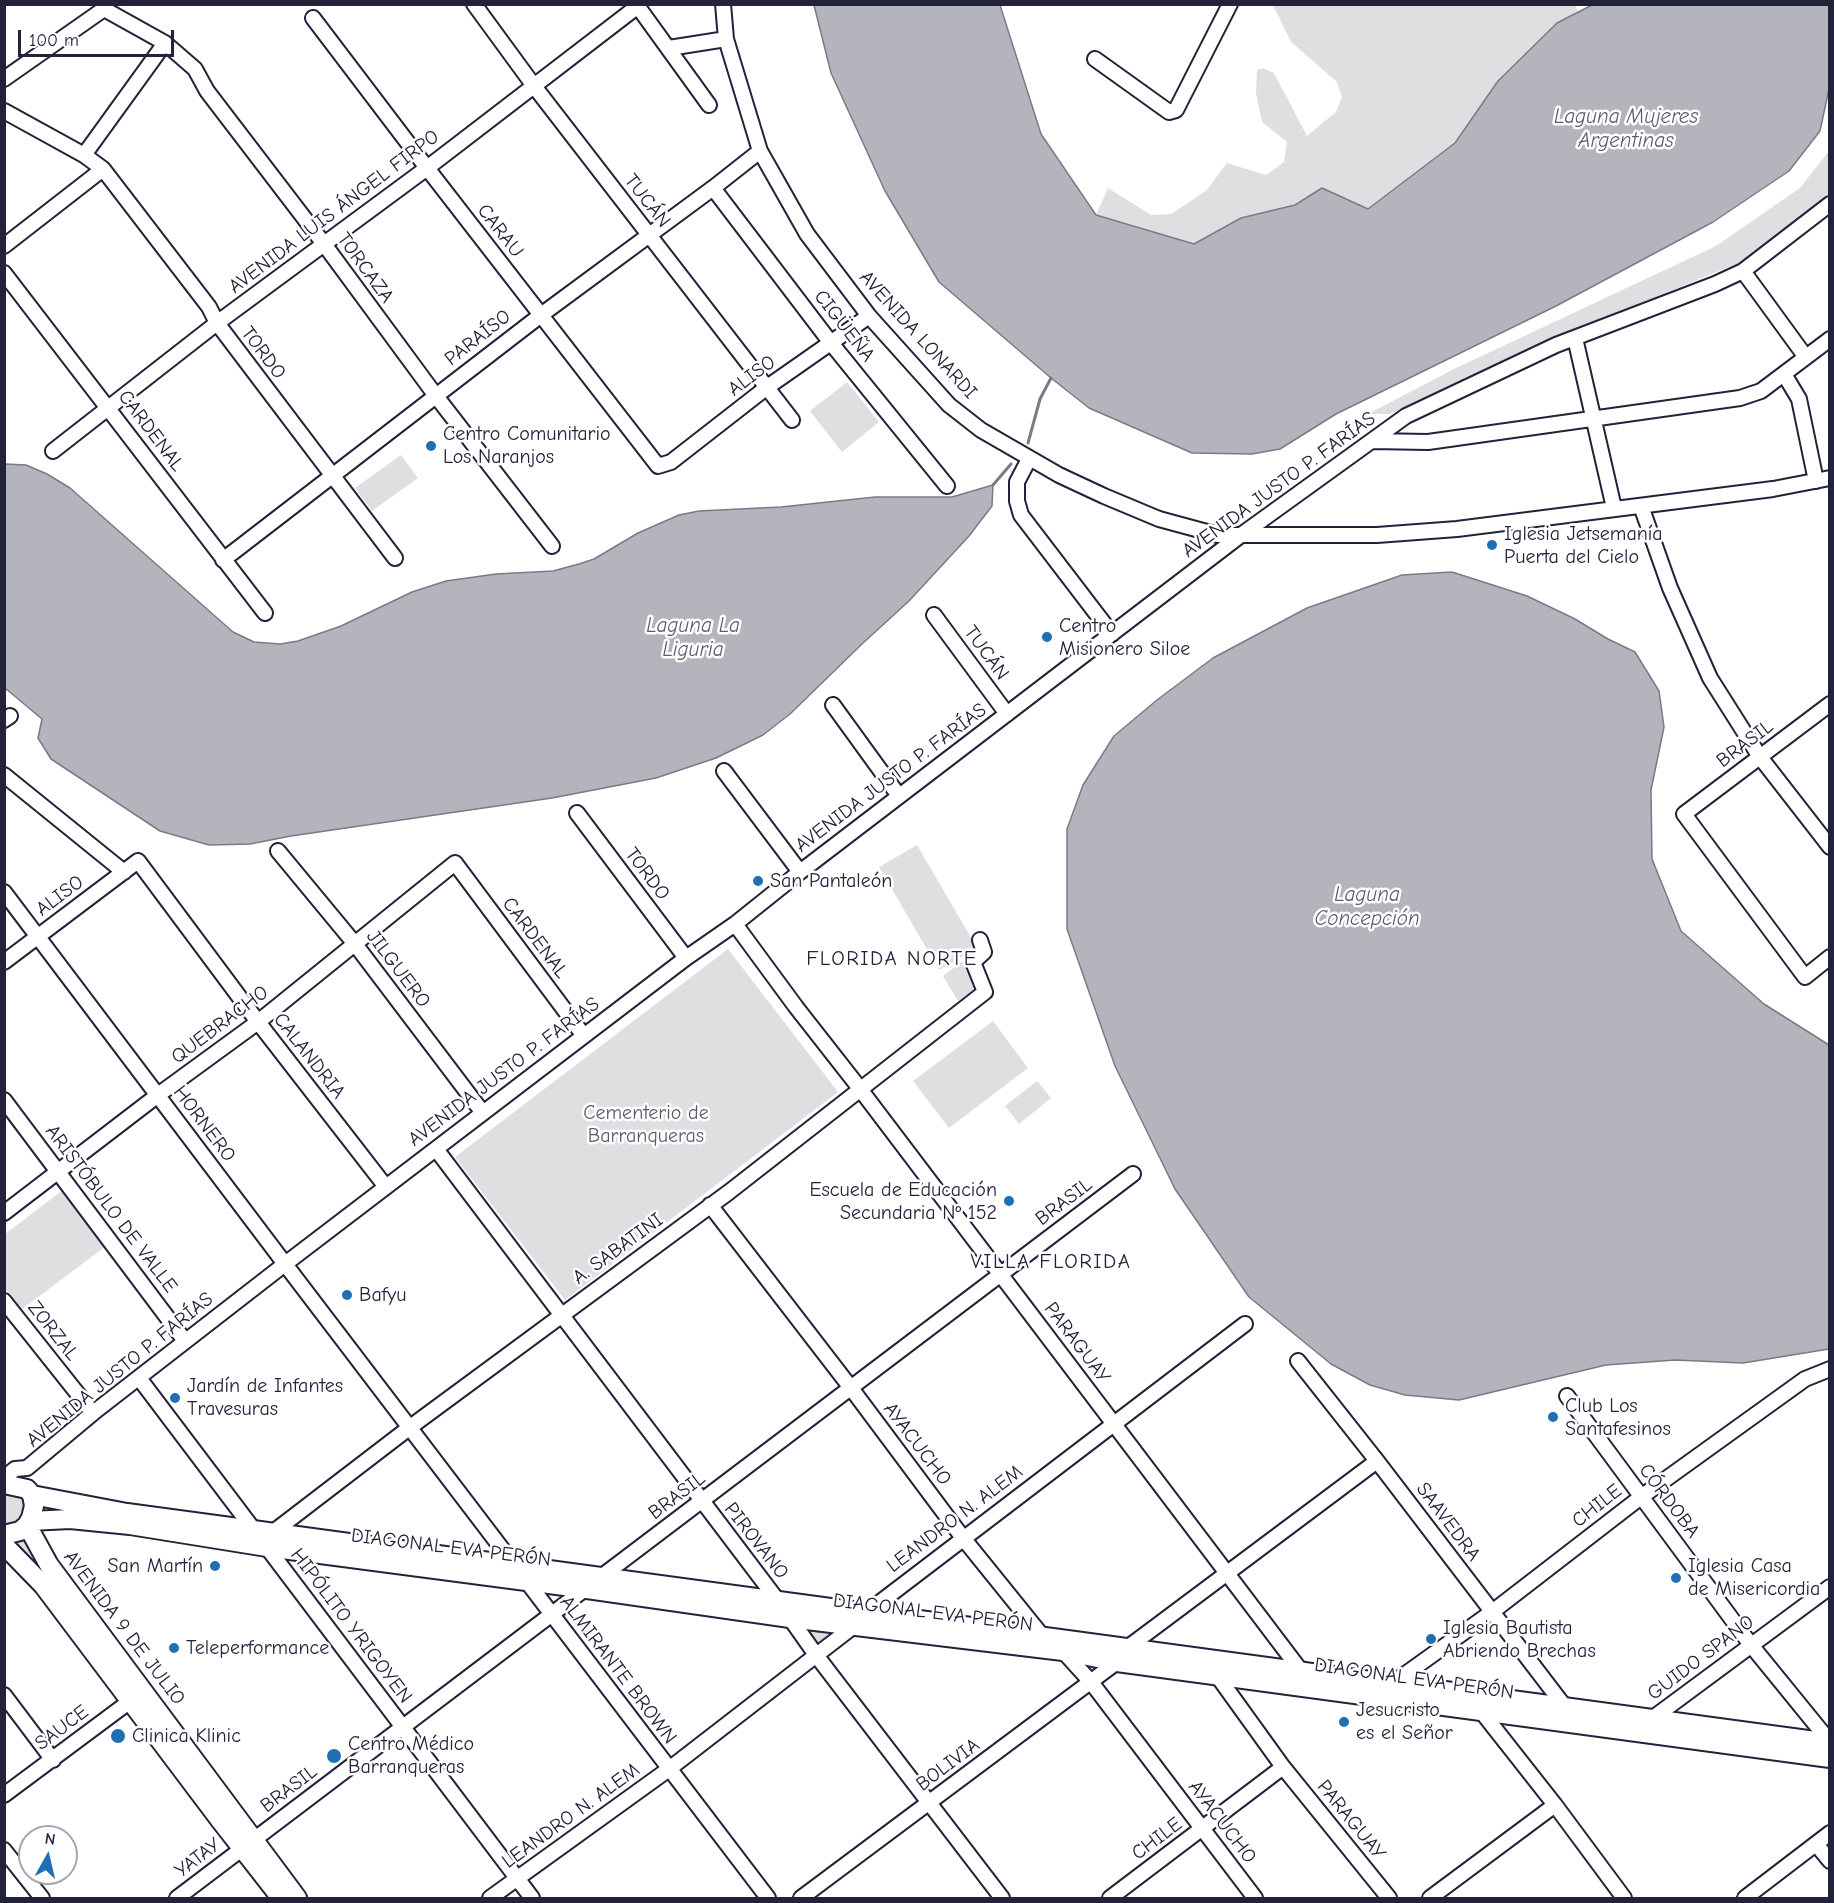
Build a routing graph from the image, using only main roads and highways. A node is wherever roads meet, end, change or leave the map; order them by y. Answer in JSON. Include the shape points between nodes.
{"nodes":[{"id":1,"x":4,"y":1484,"type":"edge"},
{"id":2,"x":29,"y":1492,"type":"junction"},
{"id":3,"x":29,"y":1523,"type":"junction"},
{"id":4,"x":4,"y":1535,"type":"edge"},
{"id":5,"x":270,"y":1540,"type":"junction"},
{"id":6,"x":4,"y":1545,"type":"edge"},
{"id":7,"x":594,"y":1583,"type":"junction"},
{"id":8,"x":860,"y":1619,"type":"junction"},
{"id":9,"x":1122,"y":1655,"type":"junction"},
{"id":10,"x":137,"y":1696,"type":"junction"},
{"id":11,"x":1830,"y":1742,"type":"edge"},
{"id":12,"x":1830,"y":1758,"type":"edge"},
{"id":13,"x":248,"y":1844,"type":"junction"},
{"id":14,"x":281,"y":1899,"type":"edge"},
{"id":15,"x":297,"y":1899,"type":"edge"}],
"edges":[{"from":1,"to":2,"type":"main road","name":"DIAGONAL EVA PERÓN"},
{"from":2,"to":3,"type":"main road","via":[[34,1506]]},
{"from":2,"to":5,"type":"main road","name":"DIAGONAL EVA PERÓN","via":[[127,1513],[252,1530]]},
{"from":3,"to":4,"type":"main road","via":[[20,1531]]},
{"from":3,"to":5,"type":"main road","name":"DIAGONAL EVA PERÓN","via":[[70,1519]]},
{"from":3,"to":10,"type":"main road","name":"AVENIDA 9 DE JULIO","via":[[49,1565]]},
{"from":5,"to":7,"type":"main road","name":"DIAGONAL EVA PERÓN"},
{"from":6,"to":10,"type":"main road","name":"AVENIDA 9 DE JULIO"},
{"from":7,"to":8,"type":"main road","name":"DIAGONAL EVA PERÓN","via":[[778,1601]]},
{"from":7,"to":8,"type":"main road","name":"DIAGONAL EVA PERÓN","via":[[789,1618]]},
{"from":8,"to":9,"type":"main road","name":"DIAGONAL EVA PERÓN","via":[[1063,1651]]},
{"from":8,"to":9,"type":"main road","name":"DIAGONAL EVA PERÓN","via":[[1043,1637]]},
{"from":9,"to":11,"type":"main road","name":"DIAGONAL EVA PERÓN","via":[[1301,1671]]},
{"from":9,"to":12,"type":"main road","name":"DIAGONAL EVA PERÓN","via":[[1216,1674]]},
{"from":10,"to":13,"type":"main road","name":"AVENIDA 9 DE JULIO","via":[[220,1820]]},
{"from":13,"to":14,"type":"main road","name":"AVENIDA 9 DE JULIO"},
{"from":13,"to":15,"type":"main road","name":"AVENIDA 9 DE JULIO"}]}
